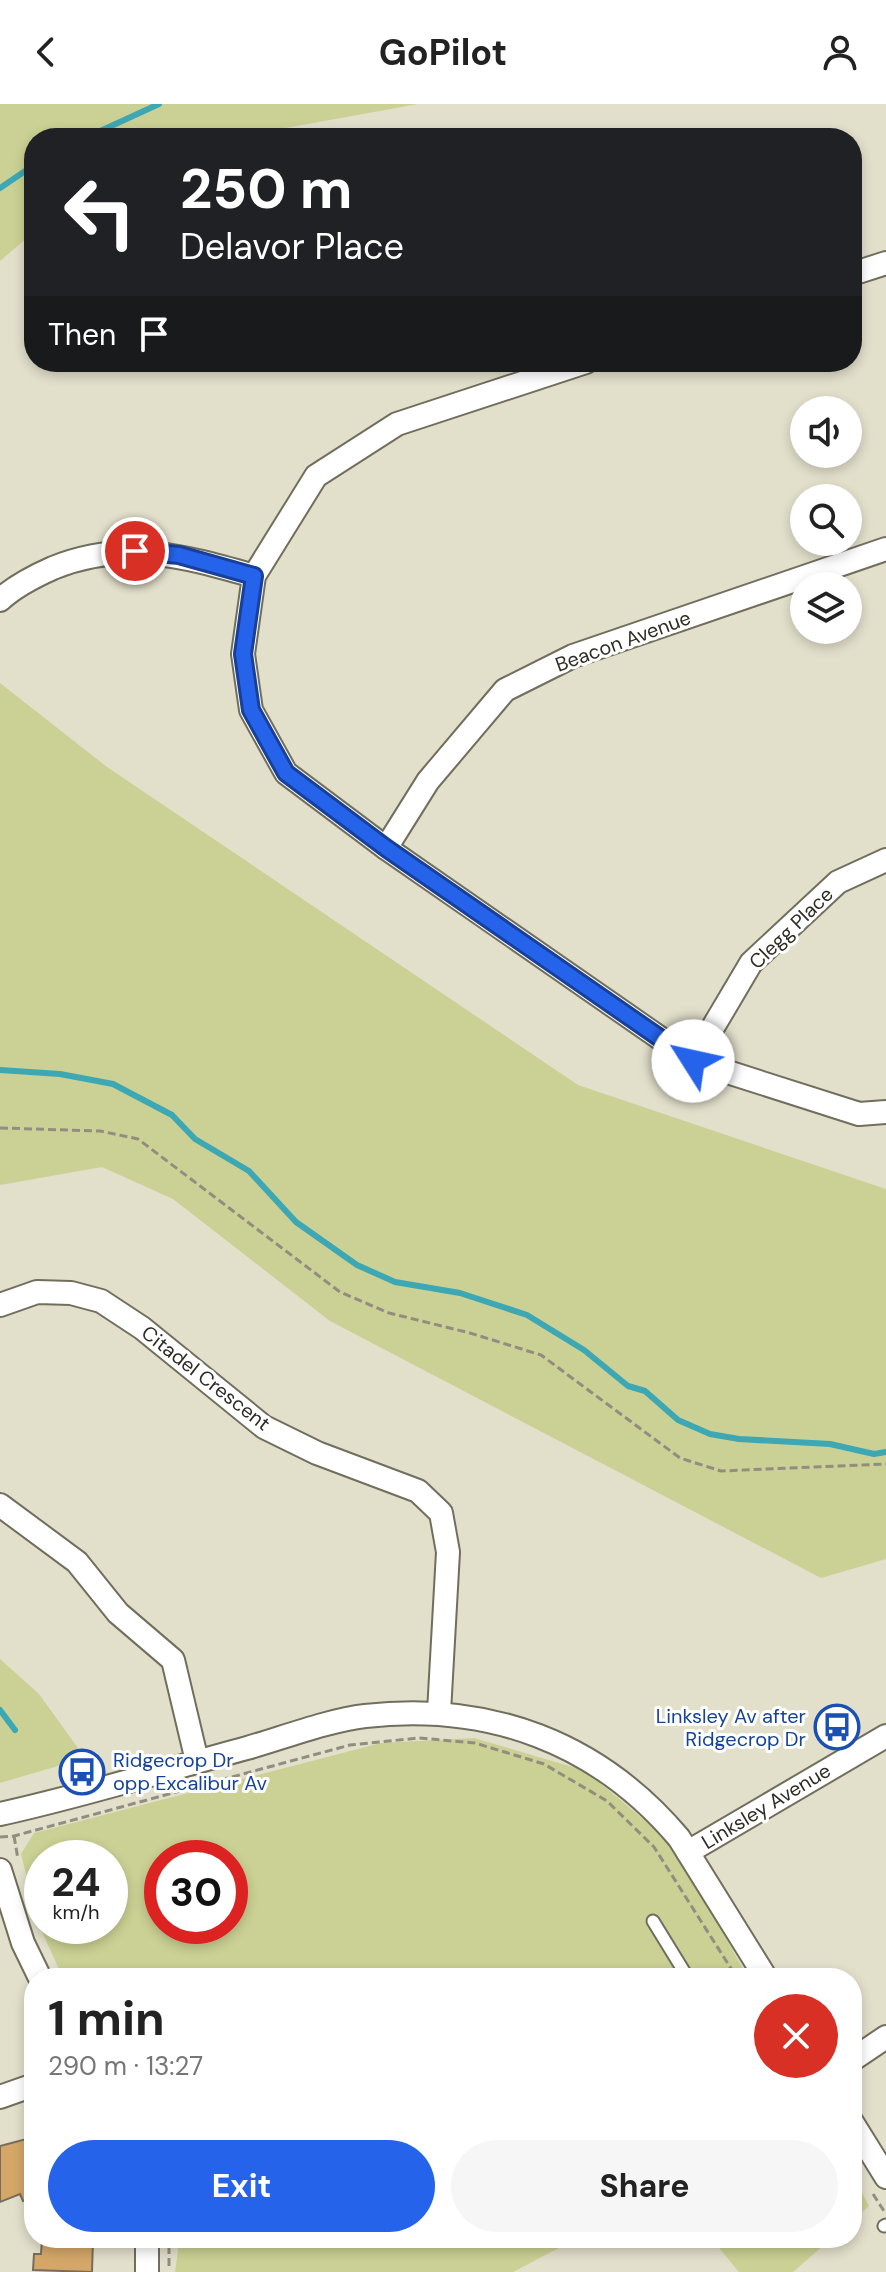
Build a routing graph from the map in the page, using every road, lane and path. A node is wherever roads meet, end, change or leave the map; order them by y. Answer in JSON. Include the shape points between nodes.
{"nodes":[{"id":1,"x":886,"y":263,"type":"edge"},
{"id":2,"x":862,"y":271,"type":"edge"},
{"id":3,"x":556,"y":372,"type":"edge"},
{"id":4,"x":886,"y":549,"type":"edge"},
{"id":5,"x":254,"y":576,"type":"junction"},
{"id":6,"x":0,"y":600,"type":"edge"},
{"id":7,"x":386,"y":848,"type":"junction"},
{"id":8,"x":886,"y":860,"type":"edge"},
{"id":9,"x":693,"y":1061,"type":"junction"},
{"id":10,"x":886,"y":1112,"type":"edge"},
{"id":11,"x":0,"y":1128,"type":"edge"},
{"id":12,"x":0,"y":1305,"type":"edge"},
{"id":13,"x":886,"y":1464,"type":"edge"},
{"id":14,"x":0,"y":1505,"type":"edge"},
{"id":15,"x":439,"y":1712,"type":"junction"},
{"id":16,"x":886,"y":1736,"type":"edge"},
{"id":17,"x":197,"y":1761,"type":"junction"},
{"id":18,"x":0,"y":1814,"type":"edge"},
{"id":19,"x":0,"y":1837,"type":"edge"},
{"id":20,"x":688,"y":1852,"type":"junction"},
{"id":21,"x":0,"y":1870,"type":"edge"},
{"id":22,"x":653,"y":1921,"type":"dead end"},
{"id":23,"x":35,"y":1968,"type":"edge"},
{"id":24,"x":682,"y":1968,"type":"edge"},
{"id":25,"x":731,"y":1968,"type":"edge"},
{"id":26,"x":760,"y":1968,"type":"edge"},
{"id":27,"x":886,"y":2037,"type":"edge"},
{"id":28,"x":862,"y":2053,"type":"edge"},
{"id":29,"x":24,"y":2089,"type":"edge"},
{"id":30,"x":0,"y":2097,"type":"edge"},
{"id":31,"x":862,"y":2138,"type":"edge"},
{"id":32,"x":886,"y":2177,"type":"edge"},
{"id":33,"x":147,"y":2248,"type":"edge"},
{"id":34,"x":168,"y":2248,"type":"edge"},
{"id":35,"x":147,"y":2272,"type":"edge"},
{"id":36,"x":168,"y":2272,"type":"edge"}],
"edges":[{"from":1,"to":2,"type":"street"},
{"from":3,"to":5,"type":"street","via":[[397,424],[316,476]]},
{"from":4,"to":7,"type":"street","name":"Beacon Avenue","via":[[573,656],[505,690],[428,781]]},
{"from":5,"to":6,"type":"street","via":[[179,555],[121,552],[93,555],[42,573]]},
{"from":5,"to":7,"type":"street","via":[[243,654],[251,710],[286,773]]},
{"from":7,"to":9,"type":"street"},
{"from":8,"to":9,"type":"street","name":"Clegg Place","via":[[838,882],[751,963]]},
{"from":9,"to":10,"type":"street","via":[[859,1114]]},
{"from":11,"to":13,"type":"path","via":[[100,1131],[138,1139],[340,1292],[389,1313],[541,1355],[680,1458],[721,1471]]},
{"from":12,"to":15,"type":"street","name":"Citadel Crescent","via":[[37,1292],[101,1301],[264,1427],[418,1491],[441,1513],[448,1552]]},
{"from":14,"to":17,"type":"street","via":[[77,1562],[118,1613],[173,1660]]},
{"from":15,"to":17,"type":"street","via":[[362,1716]]},
{"from":15,"to":20,"type":"street","via":[[498,1721],[550,1739],[597,1764],[664,1821]]},
{"from":16,"to":20,"type":"street","name":"Linksley Avenue"},
{"from":17,"to":18,"type":"street"},
{"from":19,"to":25,"type":"path","via":[[350,1745],[419,1738],[475,1743],[544,1764],[607,1801],[654,1847]]},
{"from":20,"to":26,"type":"street"},
{"from":21,"to":23,"type":"street"},
{"from":22,"to":24,"type":"lane"},
{"from":27,"to":28,"type":"street"},
{"from":29,"to":30,"type":"street"},
{"from":31,"to":32,"type":"street"},
{"from":33,"to":35,"type":"street"},
{"from":34,"to":36,"type":"path"}]}
